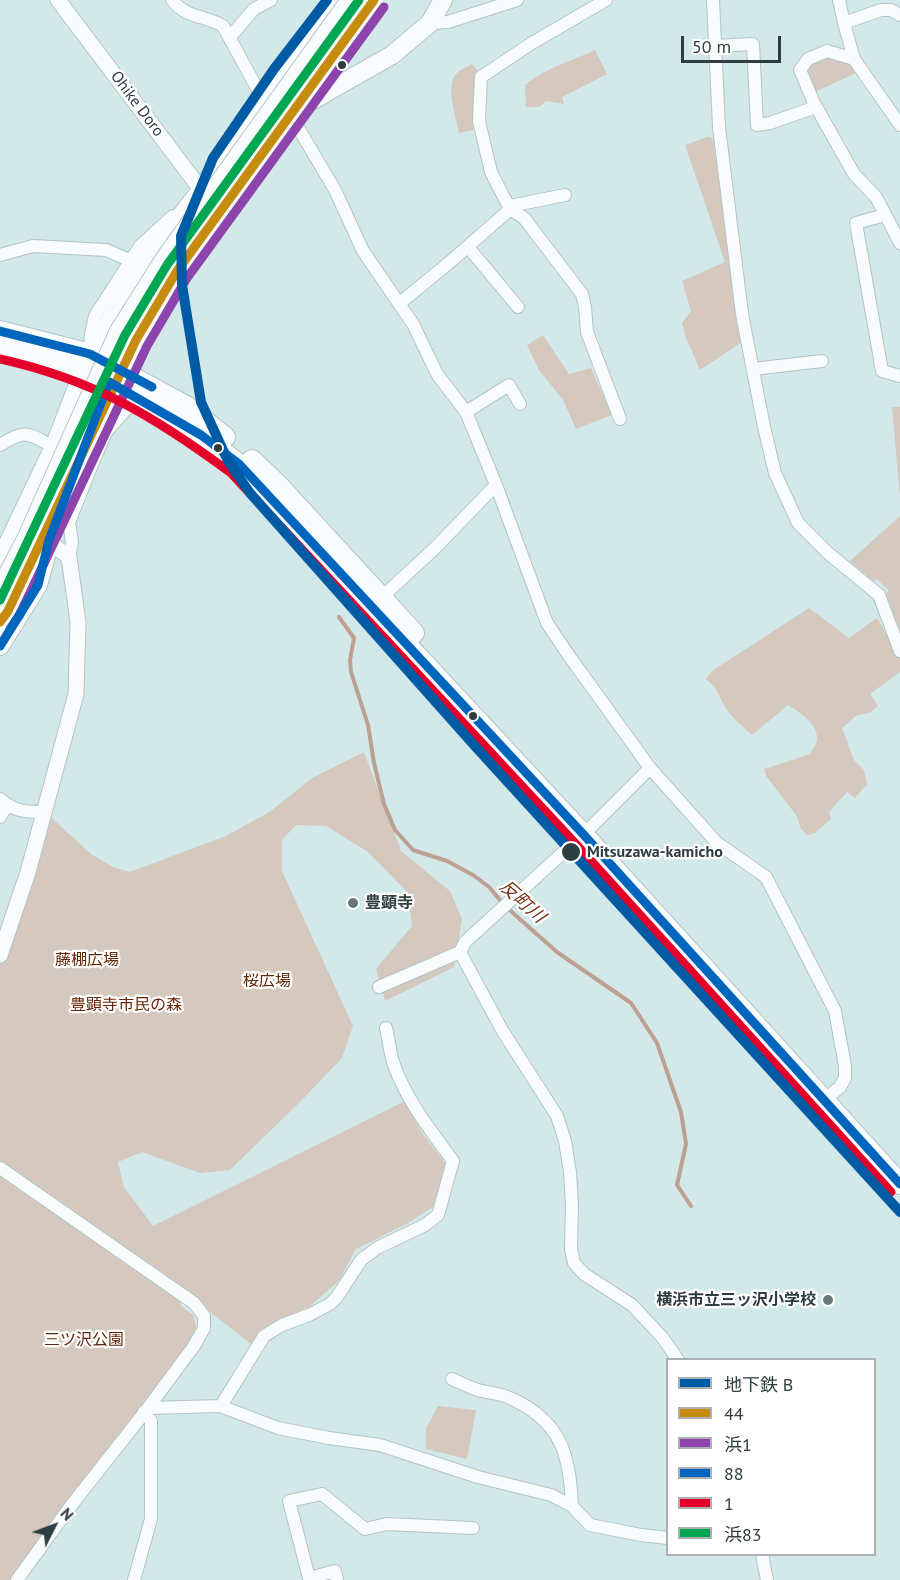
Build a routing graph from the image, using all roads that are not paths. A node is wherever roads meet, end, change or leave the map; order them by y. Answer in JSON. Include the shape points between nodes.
{"nodes":[{"id":1,"x":58,"y":0,"type":"edge"},
{"id":2,"x":172,"y":0,"type":"edge"},
{"id":3,"x":271,"y":0,"type":"edge"},
{"id":4,"x":333,"y":0,"type":"edge"},
{"id":5,"x":350,"y":0,"type":"edge"},
{"id":6,"x":374,"y":0,"type":"edge"},
{"id":7,"x":443,"y":0,"type":"edge"},
{"id":8,"x":517,"y":0,"type":"edge"},
{"id":9,"x":606,"y":0,"type":"edge"},
{"id":10,"x":713,"y":0,"type":"edge"},
{"id":11,"x":838,"y":0,"type":"edge"},
{"id":12,"x":900,"y":15,"type":"edge"},
{"id":13,"x":430,"y":23,"type":"junction"},
{"id":14,"x":844,"y":23,"type":"junction"},
{"id":15,"x":230,"y":37,"type":"junction"},
{"id":16,"x":715,"y":46,"type":"junction"},
{"id":17,"x":854,"y":59,"type":"junction"},
{"id":18,"x":264,"y":101,"type":"junction"},
{"id":19,"x":816,"y":107,"type":"junction"},
{"id":20,"x":290,"y":114,"type":"junction"},
{"id":21,"x":898,"y":118,"type":"edge"},
{"id":22,"x":201,"y":190,"type":"junction"},
{"id":23,"x":565,"y":195,"type":"dead end"},
{"id":24,"x":214,"y":209,"type":"junction"},
{"id":25,"x":510,"y":209,"type":"junction"},
{"id":26,"x":885,"y":215,"type":"junction"},
{"id":27,"x":900,"y":243,"type":"edge"},
{"id":28,"x":468,"y":247,"type":"junction"},
{"id":29,"x":0,"y":255,"type":"edge"},
{"id":30,"x":137,"y":263,"type":"junction"},
{"id":31,"x":172,"y":267,"type":"junction"},
{"id":32,"x":400,"y":303,"type":"junction"},
{"id":33,"x":518,"y":307,"type":"dead end"},
{"id":34,"x":0,"y":331,"type":"edge"},
{"id":35,"x":0,"y":346,"type":"edge"},
{"id":36,"x":87,"y":362,"type":"junction"},
{"id":37,"x":822,"y":362,"type":"dead end"},
{"id":38,"x":753,"y":369,"type":"junction"},
{"id":39,"x":112,"y":374,"type":"junction"},
{"id":40,"x":900,"y":376,"type":"edge"},
{"id":41,"x":137,"y":397,"type":"junction"},
{"id":42,"x":520,"y":404,"type":"dead end"},
{"id":43,"x":466,"y":412,"type":"junction"},
{"id":44,"x":620,"y":419,"type":"dead end"},
{"id":45,"x":0,"y":445,"type":"edge"},
{"id":46,"x":54,"y":447,"type":"junction"},
{"id":47,"x":496,"y":485,"type":"junction"},
{"id":48,"x":17,"y":525,"type":"junction"},
{"id":49,"x":49,"y":540,"type":"junction"},
{"id":50,"x":69,"y":557,"type":"junction"},
{"id":51,"x":0,"y":560,"type":"edge"},
{"id":52,"x":0,"y":589,"type":"edge"},
{"id":53,"x":382,"y":597,"type":"junction"},
{"id":54,"x":0,"y":622,"type":"edge"},
{"id":55,"x":0,"y":646,"type":"edge"},
{"id":56,"x":900,"y":651,"type":"edge"},
{"id":57,"x":650,"y":768,"type":"junction"},
{"id":58,"x":3,"y":803,"type":"edge"},
{"id":59,"x":45,"y":812,"type":"junction"},
{"id":60,"x":0,"y":817,"type":"edge"},
{"id":61,"x":587,"y":830,"type":"junction"},
{"id":62,"x":460,"y":952,"type":"junction"},
{"id":63,"x":0,"y":955,"type":"edge"},
{"id":64,"x":379,"y":987,"type":"dead end"},
{"id":65,"x":386,"y":1028,"type":"dead end"},
{"id":66,"x":829,"y":1096,"type":"junction"},
{"id":67,"x":900,"y":1164,"type":"edge"},
{"id":68,"x":0,"y":1168,"type":"edge"},
{"id":69,"x":900,"y":1184,"type":"edge"},
{"id":70,"x":677,"y":1358,"type":"edge"},
{"id":71,"x":452,"y":1379,"type":"dead end"},
{"id":72,"x":223,"y":1407,"type":"junction"},
{"id":73,"x":146,"y":1410,"type":"junction"},
{"id":74,"x":572,"y":1506,"type":"junction"},
{"id":75,"x":473,"y":1528,"type":"dead end"},
{"id":76,"x":666,"y":1538,"type":"edge"},
{"id":77,"x":762,"y":1556,"type":"edge"},
{"id":78,"x":17,"y":1580,"type":"edge"},
{"id":79,"x":134,"y":1580,"type":"edge"},
{"id":80,"x":337,"y":1580,"type":"edge"},
{"id":81,"x":767,"y":1580,"type":"edge"}],
"edges":[{"from":1,"to":22,"type":"street","name":"Ohike Doro"},
{"from":2,"to":15,"type":"street","via":[[186,13],[223,26]]},
{"from":3,"to":15,"type":"street","via":[[254,9]]},
{"from":4,"to":18,"type":"main road"},
{"from":5,"to":52,"type":"main road","bridge":true,"via":[[165,258],[119,330]]},
{"from":6,"to":54,"type":"main road","bridge":true,"via":[[177,271],[142,330]]},
{"from":7,"to":13,"type":"main road"},
{"from":8,"to":13,"type":"street","via":[[448,22]]},
{"from":9,"to":25,"type":"street","via":[[481,77],[479,121],[491,172]]},
{"from":10,"to":16,"type":"street"},
{"from":11,"to":14,"type":"street"},
{"from":12,"to":14,"type":"street","via":[[881,10]]},
{"from":13,"to":20,"type":"main road","via":[[392,55]]},
{"from":14,"to":17,"type":"street"},
{"from":15,"to":18,"type":"street"},
{"from":16,"to":19,"type":"street","via":[[753,44],[757,125]]},
{"from":16,"to":38,"type":"street","via":[[719,127],[742,314]]},
{"from":17,"to":19,"type":"street","via":[[827,51],[808,59],[800,70]]},
{"from":17,"to":21,"type":"street"},
{"from":18,"to":20,"type":"street"},
{"from":18,"to":22,"type":"main road"},
{"from":19,"to":26,"type":"street","via":[[854,174],[876,197]]},
{"from":20,"to":24,"type":"main road"},
{"from":20,"to":32,"type":"street","via":[[335,190],[363,251]]},
{"from":22,"to":24,"type":"street","name":"Ohike Doro"},
{"from":22,"to":30,"type":"main road"},
{"from":23,"to":25,"type":"street"},
{"from":24,"to":31,"type":"main road"},
{"from":25,"to":28,"type":"street"},
{"from":25,"to":44,"type":"street","via":[[524,218],[582,294],[586,332]]},
{"from":26,"to":27,"type":"street"},
{"from":26,"to":40,"type":"street","via":[[856,223],[882,371]]},
{"from":28,"to":32,"type":"street"},
{"from":28,"to":33,"type":"street"},
{"from":29,"to":30,"type":"street","via":[[33,246],[106,250]]},
{"from":30,"to":31,"type":"street"},
{"from":30,"to":36,"type":"main road"},
{"from":31,"to":39,"type":"main road","via":[[136,325]]},
{"from":32,"to":43,"type":"street","via":[[437,374]]},
{"from":34,"to":36,"type":"highway"},
{"from":35,"to":36,"type":"highway"},
{"from":36,"to":39,"type":"highway"},
{"from":36,"to":46,"type":"main road"},
{"from":37,"to":38,"type":"street"},
{"from":38,"to":56,"type":"street","via":[[775,473],[798,523],[879,595]]},
{"from":39,"to":41,"type":"highway"},
{"from":39,"to":49,"type":"main road"},
{"from":39,"to":53,"type":"highway","via":[[186,406],[242,450]]},
{"from":41,"to":50,"type":"street","via":[[106,432],[94,460],[69,522]]},
{"from":41,"to":61,"type":"highway","via":[[201,435],[239,464]]},
{"from":42,"to":43,"type":"street","via":[[509,386]]},
{"from":43,"to":47,"type":"street"},
{"from":45,"to":46,"type":"street","via":[[19,434],[27,434]]},
{"from":46,"to":48,"type":"main road"},
{"from":47,"to":53,"type":"street"},
{"from":47,"to":57,"type":"street","via":[[547,623]]},
{"from":48,"to":49,"type":"street"},
{"from":48,"to":51,"type":"main road"},
{"from":49,"to":50,"type":"street"},
{"from":49,"to":55,"type":"main road","via":[[38,585]]},
{"from":50,"to":59,"type":"street","via":[[78,622],[76,694]]},
{"from":53,"to":61,"type":"highway"},
{"from":57,"to":61,"type":"street"},
{"from":57,"to":66,"type":"street","via":[[717,843],[766,878],[835,1011],[845,1078]]},
{"from":58,"to":59,"type":"street","via":[[19,811]]},
{"from":58,"to":60,"type":"street"},
{"from":59,"to":63,"type":"street"},
{"from":61,"to":62,"type":"street","via":[[465,942]]},
{"from":61,"to":66,"type":"highway"},
{"from":62,"to":64,"type":"street"},
{"from":62,"to":70,"type":"street","via":[[502,1030],[557,1116],[570,1172],[574,1263],[584,1274],[632,1305]]},
{"from":65,"to":72,"type":"street","via":[[393,1063],[402,1083],[453,1161],[438,1215],[361,1260],[330,1304],[264,1336]]},
{"from":66,"to":67,"type":"highway"},
{"from":66,"to":69,"type":"highway"},
{"from":68,"to":73,"type":"street","via":[[194,1304],[204,1316],[204,1328],[194,1346]]},
{"from":71,"to":74,"type":"street","via":[[508,1397],[532,1410],[554,1429],[571,1476]]},
{"from":72,"to":73,"type":"street"},
{"from":72,"to":74,"type":"street","via":[[278,1428],[380,1445],[478,1477],[550,1495]]},
{"from":73,"to":78,"type":"street"},
{"from":73,"to":79,"type":"street","via":[[151,1421],[151,1519]]},
{"from":74,"to":76,"type":"street","via":[[590,1525]]},
{"from":75,"to":80,"type":"street","via":[[387,1524],[365,1529],[322,1494],[289,1501],[309,1578],[335,1572]]},
{"from":77,"to":81,"type":"street"}]}
